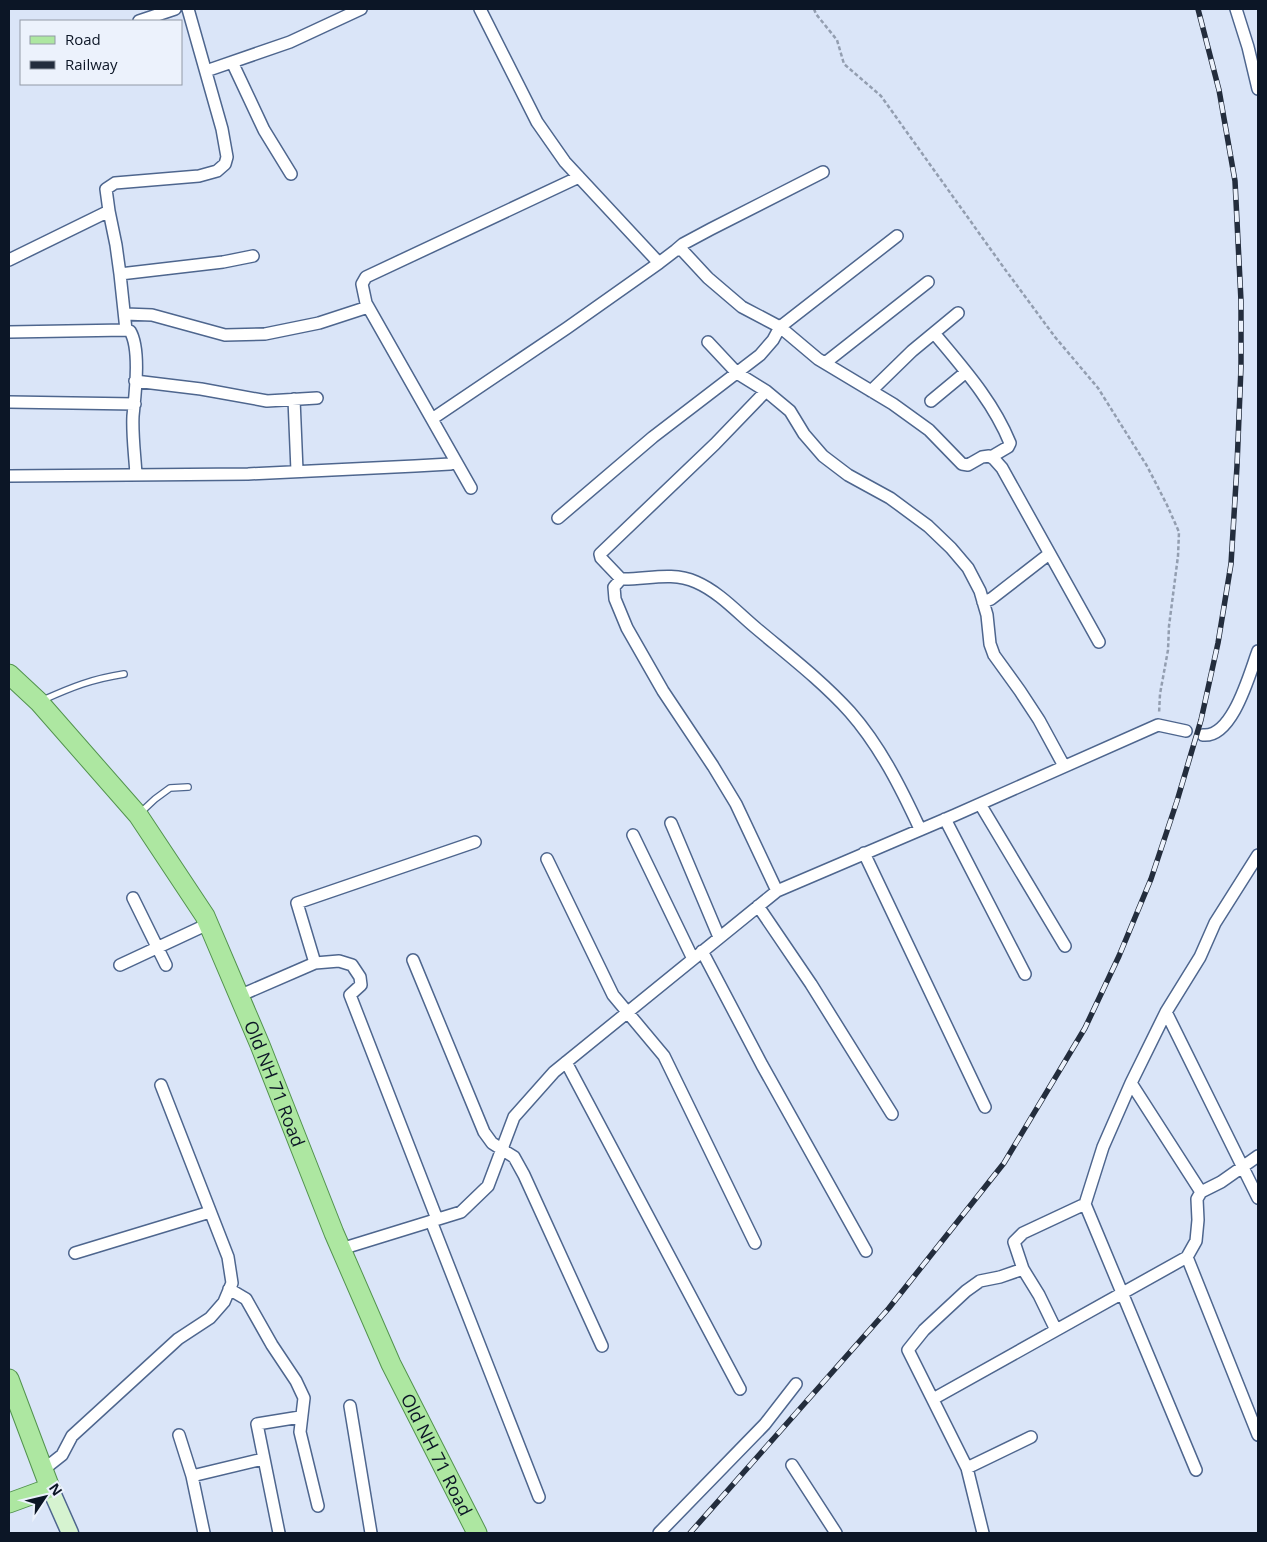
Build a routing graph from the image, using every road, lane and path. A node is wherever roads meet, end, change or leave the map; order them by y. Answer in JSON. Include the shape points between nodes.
{"nodes":[{"id":1,"x":175,"y":9,"type":"edge"},
{"id":2,"x":188,"y":9,"type":"edge"},
{"id":3,"x":361,"y":9,"type":"edge"},
{"id":4,"x":480,"y":9,"type":"edge"},
{"id":5,"x":814,"y":9,"type":"edge"},
{"id":6,"x":1236,"y":9,"type":"edge"},
{"id":7,"x":141,"y":20,"type":"edge"},
{"id":8,"x":232,"y":62,"type":"junction"},
{"id":9,"x":206,"y":71,"type":"junction"},
{"id":10,"x":1258,"y":89,"type":"edge"},
{"id":11,"x":823,"y":172,"type":"dead end"},
{"id":12,"x":291,"y":174,"type":"dead end"},
{"id":13,"x":579,"y":177,"type":"junction"},
{"id":14,"x":109,"y":211,"type":"junction"},
{"id":15,"x":897,"y":236,"type":"dead end"},
{"id":16,"x":676,"y":250,"type":"junction"},
{"id":17,"x":253,"y":256,"type":"dead end"},
{"id":18,"x":9,"y":260,"type":"edge"},
{"id":19,"x":659,"y":263,"type":"junction"},
{"id":20,"x":120,"y":274,"type":"junction"},
{"id":21,"x":928,"y":282,"type":"dead end"},
{"id":22,"x":368,"y":307,"type":"junction"},
{"id":23,"x":958,"y":313,"type":"dead end"},
{"id":24,"x":125,"y":314,"type":"junction"},
{"id":25,"x":780,"y":327,"type":"junction"},
{"id":26,"x":126,"y":330,"type":"junction"},
{"id":27,"x":9,"y":332,"type":"edge"},
{"id":28,"x":934,"y":334,"type":"junction"},
{"id":29,"x":708,"y":342,"type":"dead end"},
{"id":30,"x":825,"y":363,"type":"junction"},
{"id":31,"x":966,"y":372,"type":"junction"},
{"id":32,"x":737,"y":373,"type":"junction"},
{"id":33,"x":135,"y":381,"type":"junction"},
{"id":34,"x":766,"y":391,"type":"junction"},
{"id":35,"x":871,"y":391,"type":"junction"},
{"id":36,"x":317,"y":398,"type":"dead end"},
{"id":37,"x":294,"y":399,"type":"junction"},
{"id":38,"x":931,"y":401,"type":"dead end"},
{"id":39,"x":9,"y":402,"type":"edge"},
{"id":40,"x":135,"y":404,"type":"junction"},
{"id":41,"x":432,"y":419,"type":"junction"},
{"id":42,"x":992,"y":457,"type":"junction"},
{"id":43,"x":456,"y":462,"type":"junction"},
{"id":44,"x":297,"y":471,"type":"junction"},
{"id":45,"x":136,"y":475,"type":"junction"},
{"id":46,"x":9,"y":476,"type":"edge"},
{"id":47,"x":471,"y":488,"type":"dead end"},
{"id":48,"x":558,"y":518,"type":"dead end"},
{"id":49,"x":1049,"y":554,"type":"junction"},
{"id":50,"x":620,"y":579,"type":"junction"},
{"id":51,"x":983,"y":602,"type":"junction"},
{"id":52,"x":1099,"y":642,"type":"dead end"},
{"id":53,"x":1258,"y":654,"type":"edge"},
{"id":54,"x":9,"y":674,"type":"edge"},
{"id":55,"x":124,"y":674,"type":"dead end"},
{"id":56,"x":38,"y":702,"type":"junction"},
{"id":57,"x":1158,"y":725,"type":"junction"},
{"id":58,"x":1186,"y":731,"type":"dead end"},
{"id":59,"x":1203,"y":735,"type":"dead end"},
{"id":60,"x":1064,"y":766,"type":"junction"},
{"id":61,"x":188,"y":787,"type":"dead end"},
{"id":62,"x":980,"y":804,"type":"junction"},
{"id":63,"x":138,"y":815,"type":"junction"},
{"id":64,"x":945,"y":819,"type":"junction"},
{"id":65,"x":671,"y":823,"type":"dead end"},
{"id":66,"x":920,"y":829,"type":"junction"},
{"id":67,"x":634,"y":835,"type":"dead end"},
{"id":68,"x":475,"y":842,"type":"dead end"},
{"id":69,"x":864,"y":854,"type":"junction"},
{"id":70,"x":1258,"y":855,"type":"edge"},
{"id":71,"x":546,"y":859,"type":"dead end"},
{"id":72,"x":776,"y":891,"type":"junction"},
{"id":73,"x":133,"y":898,"type":"dead end"},
{"id":74,"x":758,"y":906,"type":"junction"},
{"id":75,"x":208,"y":924,"type":"junction"},
{"id":76,"x":719,"y":938,"type":"junction"},
{"id":77,"x":1065,"y":946,"type":"dead end"},
{"id":78,"x":157,"y":948,"type":"junction"},
{"id":79,"x":698,"y":955,"type":"junction"},
{"id":80,"x":413,"y":960,"type":"dead end"},
{"id":81,"x":315,"y":963,"type":"junction"},
{"id":82,"x":120,"y":965,"type":"dead end"},
{"id":83,"x":166,"y":966,"type":"dead end"},
{"id":84,"x":1025,"y":974,"type":"dead end"},
{"id":85,"x":239,"y":996,"type":"junction"},
{"id":86,"x":627,"y":1012,"type":"junction"},
{"id":87,"x":1166,"y":1012,"type":"junction"},
{"id":88,"x":566,"y":1062,"type":"junction"},
{"id":89,"x":1131,"y":1083,"type":"junction"},
{"id":90,"x":161,"y":1085,"type":"dead end"},
{"id":91,"x":985,"y":1107,"type":"dead end"},
{"id":92,"x":892,"y":1114,"type":"dead end"},
{"id":93,"x":502,"y":1150,"type":"junction"},
{"id":94,"x":1258,"y":1156,"type":"edge"},
{"id":95,"x":1243,"y":1166,"type":"junction"},
{"id":96,"x":1201,"y":1192,"type":"junction"},
{"id":97,"x":1258,"y":1198,"type":"edge"},
{"id":98,"x":1085,"y":1204,"type":"junction"},
{"id":99,"x":210,"y":1212,"type":"junction"},
{"id":100,"x":434,"y":1220,"type":"junction"},
{"id":101,"x":755,"y":1243,"type":"dead end"},
{"id":102,"x":341,"y":1249,"type":"junction"},
{"id":103,"x":866,"y":1251,"type":"dead end"},
{"id":104,"x":76,"y":1253,"type":"dead end"},
{"id":105,"x":1187,"y":1257,"type":"junction"},
{"id":106,"x":1023,"y":1269,"type":"junction"},
{"id":107,"x":229,"y":1289,"type":"junction"},
{"id":108,"x":1122,"y":1292,"type":"junction"},
{"id":109,"x":1056,"y":1330,"type":"junction"},
{"id":110,"x":602,"y":1346,"type":"dead end"},
{"id":111,"x":9,"y":1379,"type":"edge"},
{"id":112,"x":796,"y":1384,"type":"dead end"},
{"id":113,"x":740,"y":1389,"type":"dead end"},
{"id":114,"x":933,"y":1399,"type":"junction"},
{"id":115,"x":350,"y":1406,"type":"dead end"},
{"id":116,"x":300,"y":1417,"type":"junction"},
{"id":117,"x":180,"y":1435,"type":"dead end"},
{"id":118,"x":1258,"y":1435,"type":"edge"},
{"id":119,"x":1031,"y":1437,"type":"dead end"},
{"id":120,"x":263,"y":1459,"type":"junction"},
{"id":121,"x":792,"y":1464,"type":"dead end"},
{"id":122,"x":967,"y":1468,"type":"junction"},
{"id":123,"x":43,"y":1470,"type":"junction"},
{"id":124,"x":1196,"y":1470,"type":"dead end"},
{"id":125,"x":192,"y":1476,"type":"junction"},
{"id":126,"x":50,"y":1488,"type":"junction"},
{"id":127,"x":539,"y":1496,"type":"dead end"},
{"id":128,"x":9,"y":1503,"type":"edge"},
{"id":129,"x":318,"y":1506,"type":"dead end"},
{"id":130,"x":70,"y":1533,"type":"edge"},
{"id":131,"x":204,"y":1533,"type":"edge"},
{"id":132,"x":279,"y":1533,"type":"edge"},
{"id":133,"x":371,"y":1533,"type":"edge"},
{"id":134,"x":477,"y":1533,"type":"edge"},
{"id":135,"x":659,"y":1533,"type":"edge"},
{"id":136,"x":836,"y":1533,"type":"edge"},
{"id":137,"x":983,"y":1533,"type":"edge"}],
"edges":[{"from":1,"to":7,"type":"street"},
{"from":2,"to":9,"type":"street"},
{"from":3,"to":8,"type":"street","via":[[290,42]]},
{"from":4,"to":13,"type":"street","via":[[537,122]]},
{"from":5,"to":57,"type":"path","via":[[837,40],[844,64],[881,96],[1009,276],[1098,388],[1147,466],[1167,506],[1178,532],[1178,556]]},
{"from":6,"to":10,"type":"street"},
{"from":8,"to":9,"type":"street"},
{"from":8,"to":12,"type":"street","via":[[264,130]]},
{"from":9,"to":14,"type":"street","via":[[226,151],[225,164],[217,171],[200,176],[115,183],[106,189]]},
{"from":11,"to":16,"type":"street","via":[[711,228]]},
{"from":13,"to":19,"type":"street"},
{"from":13,"to":22,"type":"street","via":[[366,277],[362,284]]},
{"from":14,"to":18,"type":"street"},
{"from":14,"to":20,"type":"street"},
{"from":15,"to":25,"type":"street"},
{"from":16,"to":19,"type":"street"},
{"from":16,"to":25,"type":"street","via":[[682,250],[708,278],[742,306]]},
{"from":17,"to":20,"type":"street"},
{"from":19,"to":41,"type":"street"},
{"from":20,"to":24,"type":"street"},
{"from":21,"to":30,"type":"street"},
{"from":22,"to":24,"type":"street","via":[[319,323],[265,334],[241,335],[225,335],[152,315]]},
{"from":22,"to":41,"type":"street"},
{"from":23,"to":28,"type":"street"},
{"from":24,"to":26,"type":"street"},
{"from":25,"to":30,"type":"street"},
{"from":25,"to":32,"type":"street","via":[[760,355]]},
{"from":26,"to":27,"type":"street"},
{"from":26,"to":33,"type":"street","via":[[130,331],[133,339]]},
{"from":28,"to":31,"type":"street"},
{"from":28,"to":35,"type":"street"},
{"from":29,"to":32,"type":"street"},
{"from":30,"to":35,"type":"street"},
{"from":31,"to":38,"type":"street"},
{"from":31,"to":42,"type":"street","via":[[981,390],[1010,443]]},
{"from":32,"to":34,"type":"street"},
{"from":32,"to":48,"type":"street"},
{"from":33,"to":37,"type":"street","via":[[267,400]]},
{"from":33,"to":40,"type":"street"},
{"from":34,"to":50,"type":"street","via":[[600,554]]},
{"from":34,"to":51,"type":"street","via":[[790,411],[823,456],[848,475],[890,498],[951,548],[968,568]]},
{"from":35,"to":42,"type":"street","via":[[929,430],[962,464]]},
{"from":36,"to":37,"type":"street"},
{"from":37,"to":44,"type":"street"},
{"from":39,"to":40,"type":"street"},
{"from":40,"to":45,"type":"street"},
{"from":41,"to":43,"type":"street"},
{"from":42,"to":49,"type":"street","via":[[1002,468]]},
{"from":43,"to":44,"type":"street"},
{"from":43,"to":47,"type":"street"},
{"from":44,"to":45,"type":"street"},
{"from":45,"to":46,"type":"street"},
{"from":49,"to":51,"type":"street"},
{"from":49,"to":52,"type":"street"},
{"from":50,"to":66,"type":"street","via":[[676,576],[718,594],[850,712],[904,794]]},
{"from":50,"to":72,"type":"street","via":[[614,587],[615,599],[627,628],[663,691],[736,804]]},
{"from":51,"to":60,"type":"street","via":[[994,655],[1040,720]]},
{"from":53,"to":59,"type":"street","via":[[1230,718],[1217,731],[1209,736]]},
{"from":54,"to":56,"type":"main road","name":"Old NH 71 Road"},
{"from":55,"to":56,"type":"lane","via":[[97,678]]},
{"from":56,"to":63,"type":"main road","name":"Old NH 71 Road"},
{"from":57,"to":58,"type":"street"},
{"from":57,"to":60,"type":"street"},
{"from":60,"to":62,"type":"street"},
{"from":61,"to":63,"type":"lane","via":[[170,788]]},
{"from":62,"to":64,"type":"street"},
{"from":62,"to":77,"type":"street"},
{"from":63,"to":75,"type":"main road","name":"Old NH 71 Road"},
{"from":64,"to":66,"type":"street"},
{"from":64,"to":84,"type":"street"},
{"from":65,"to":76,"type":"street"},
{"from":66,"to":69,"type":"street"},
{"from":67,"to":79,"type":"street"},
{"from":68,"to":81,"type":"street","via":[[297,903]]},
{"from":69,"to":72,"type":"street"},
{"from":69,"to":91,"type":"street"},
{"from":70,"to":87,"type":"street","via":[[1215,923],[1200,956]]},
{"from":71,"to":86,"type":"street","via":[[613,995]]},
{"from":72,"to":74,"type":"street"},
{"from":73,"to":78,"type":"street"},
{"from":74,"to":76,"type":"street"},
{"from":74,"to":92,"type":"street","via":[[812,984]]},
{"from":75,"to":78,"type":"street"},
{"from":75,"to":85,"type":"main road","name":"Old NH 71 Road"},
{"from":76,"to":79,"type":"street"},
{"from":78,"to":82,"type":"street"},
{"from":78,"to":83,"type":"street"},
{"from":79,"to":86,"type":"street"},
{"from":79,"to":103,"type":"street"},
{"from":80,"to":93,"type":"street","via":[[484,1132]]},
{"from":81,"to":85,"type":"street"},
{"from":81,"to":100,"type":"street","via":[[339,961],[352,965],[360,977],[360,985],[350,995]]},
{"from":85,"to":102,"type":"main road","name":"Old NH 71 Road"},
{"from":86,"to":88,"type":"street"},
{"from":86,"to":101,"type":"street","via":[[664,1056]]},
{"from":87,"to":89,"type":"street"},
{"from":87,"to":95,"type":"street"},
{"from":88,"to":93,"type":"street","via":[[514,1118]]},
{"from":88,"to":113,"type":"street"},
{"from":89,"to":96,"type":"street"},
{"from":89,"to":98,"type":"street","via":[[1103,1147]]},
{"from":90,"to":99,"type":"street"},
{"from":93,"to":100,"type":"street","via":[[488,1186],[461,1212]]},
{"from":93,"to":110,"type":"street","via":[[514,1157],[524,1174]]},
{"from":94,"to":95,"type":"street"},
{"from":95,"to":96,"type":"street"},
{"from":95,"to":97,"type":"street"},
{"from":96,"to":105,"type":"street","via":[[1197,1199],[1196,1241]]},
{"from":98,"to":106,"type":"street","via":[[1023,1233],[1014,1242]]},
{"from":98,"to":108,"type":"street"},
{"from":99,"to":104,"type":"street"},
{"from":99,"to":107,"type":"street","via":[[228,1257],[232,1283]]},
{"from":100,"to":102,"type":"street"},
{"from":100,"to":127,"type":"street"},
{"from":102,"to":134,"type":"main road","name":"Old NH 71 Road","via":[[392,1364]]},
{"from":105,"to":108,"type":"street"},
{"from":105,"to":118,"type":"street"},
{"from":106,"to":109,"type":"street"},
{"from":106,"to":114,"type":"street","via":[[980,1281],[924,1330],[908,1350]]},
{"from":107,"to":116,"type":"street","via":[[246,1298],[296,1381],[304,1398]]},
{"from":107,"to":123,"type":"street","via":[[224,1302],[210,1318],[178,1339],[72,1436],[62,1455]]},
{"from":108,"to":109,"type":"street"},
{"from":108,"to":124,"type":"street"},
{"from":109,"to":114,"type":"street"},
{"from":111,"to":123,"type":"main road"},
{"from":112,"to":135,"type":"street","via":[[765,1424]]},
{"from":114,"to":122,"type":"street"},
{"from":115,"to":133,"type":"street"},
{"from":116,"to":120,"type":"street","via":[[257,1424]]},
{"from":116,"to":129,"type":"street","via":[[300,1432]]},
{"from":117,"to":125,"type":"street"},
{"from":119,"to":122,"type":"street"},
{"from":120,"to":125,"type":"street"},
{"from":120,"to":132,"type":"street"},
{"from":121,"to":136,"type":"street"},
{"from":122,"to":137,"type":"street"},
{"from":123,"to":126,"type":"main road"},
{"from":125,"to":131,"type":"street"},
{"from":126,"to":128,"type":"main road"},
{"from":126,"to":130,"type":"main road"}]}
